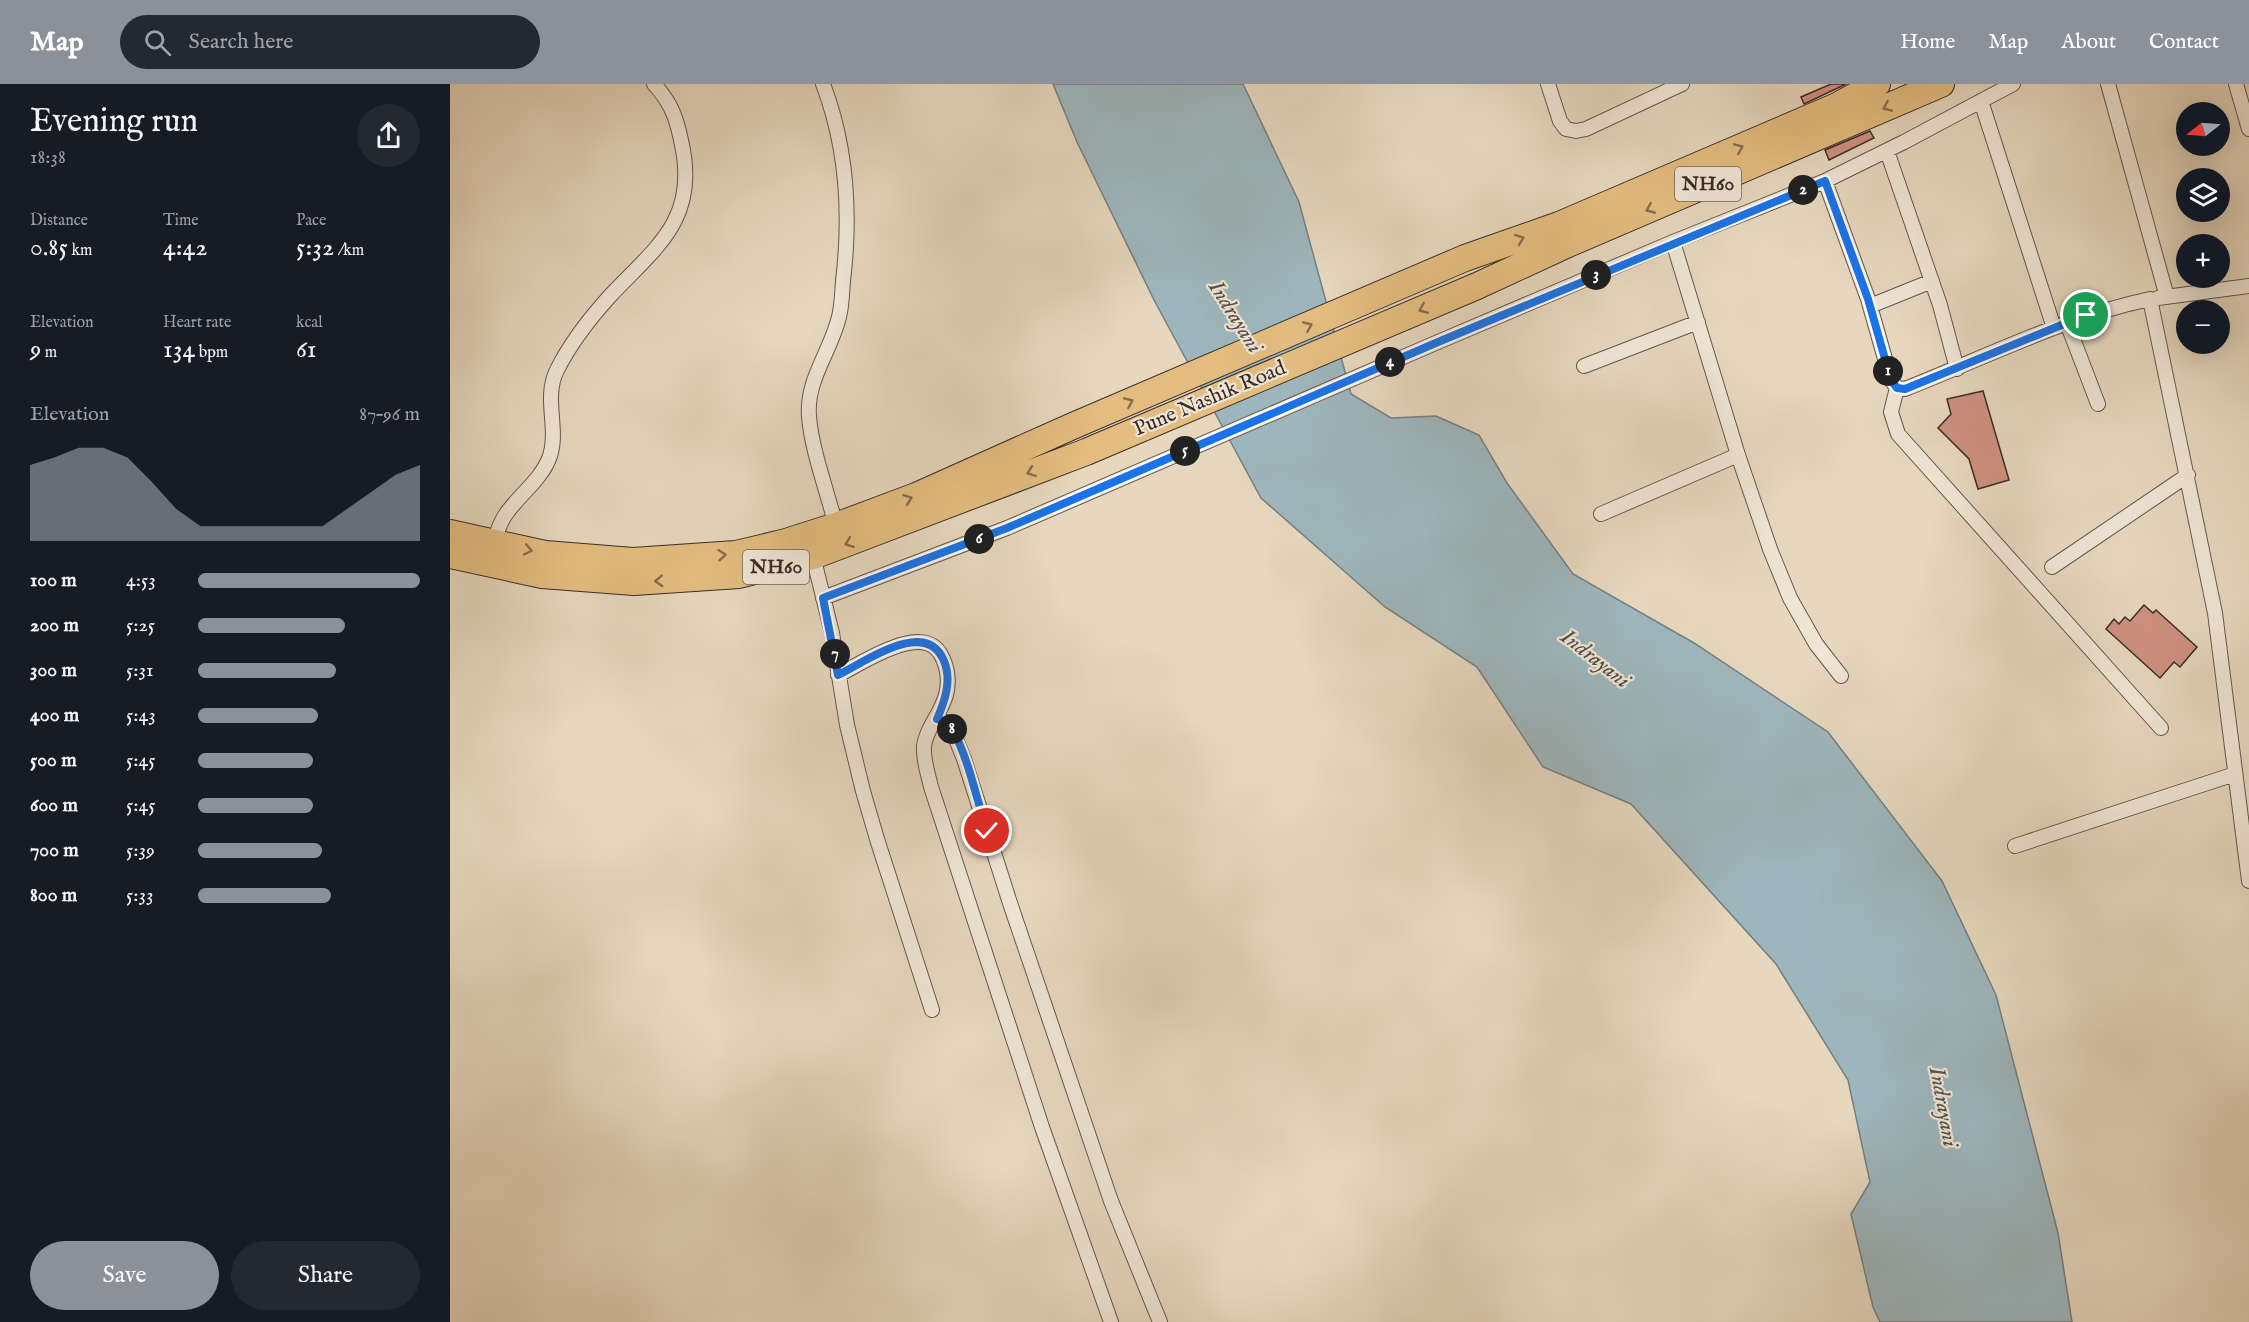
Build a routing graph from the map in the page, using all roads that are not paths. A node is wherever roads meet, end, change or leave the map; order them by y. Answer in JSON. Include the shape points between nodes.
{"nodes":[{"id":1,"x":654,"y":84,"type":"edge"},
{"id":2,"x":823,"y":84,"type":"edge"},
{"id":3,"x":1548,"y":84,"type":"edge"},
{"id":4,"x":1682,"y":84,"type":"edge"},
{"id":5,"x":1877,"y":84,"type":"edge"},
{"id":6,"x":1941,"y":84,"type":"edge"},
{"id":7,"x":2013,"y":84,"type":"edge"},
{"id":8,"x":2108,"y":84,"type":"edge"},
{"id":9,"x":2236,"y":84,"type":"edge"},
{"id":10,"x":1914,"y":89,"type":"edge"},
{"id":11,"x":1981,"y":101,"type":"junction"},
{"id":12,"x":2249,"y":129,"type":"edge"},
{"id":13,"x":1887,"y":151,"type":"junction"},
{"id":14,"x":1825,"y":181,"type":"junction"},
{"id":15,"x":1673,"y":243,"type":"junction"},
{"id":16,"x":1932,"y":280,"type":"junction"},
{"id":17,"x":2249,"y":286,"type":"edge"},
{"id":18,"x":2167,"y":297,"type":"junction"},
{"id":19,"x":2150,"y":299,"type":"junction"},
{"id":20,"x":1870,"y":306,"type":"junction"},
{"id":21,"x":1698,"y":322,"type":"junction"},
{"id":22,"x":2061,"y":326,"type":"junction"},
{"id":23,"x":1584,"y":366,"type":"dead end"},
{"id":24,"x":1957,"y":369,"type":"junction"},
{"id":25,"x":1897,"y":388,"type":"junction"},
{"id":26,"x":2098,"y":404,"type":"dead end"},
{"id":27,"x":1738,"y":455,"type":"junction"},
{"id":28,"x":2188,"y":475,"type":"junction"},
{"id":29,"x":1601,"y":514,"type":"dead end"},
{"id":30,"x":836,"y":526,"type":"junction"},
{"id":31,"x":450,"y":534,"type":"edge"},
{"id":32,"x":493,"y":543,"type":"junction"},
{"id":33,"x":450,"y":555,"type":"edge"},
{"id":34,"x":813,"y":556,"type":"junction"},
{"id":35,"x":2052,"y":567,"type":"dead end"},
{"id":36,"x":823,"y":598,"type":"junction"},
{"id":37,"x":838,"y":675,"type":"junction"},
{"id":38,"x":1841,"y":676,"type":"dead end"},
{"id":39,"x":937,"y":719,"type":"junction"},
{"id":40,"x":2161,"y":728,"type":"dead end"},
{"id":41,"x":2235,"y":774,"type":"junction"},
{"id":42,"x":2015,"y":846,"type":"dead end"},
{"id":43,"x":2249,"y":881,"type":"edge"},
{"id":44,"x":932,"y":1010,"type":"dead end"},
{"id":45,"x":1111,"y":1322,"type":"edge"},
{"id":46,"x":1160,"y":1322,"type":"edge"}],
"edges":[{"from":1,"to":32,"type":"street","via":[[671,106],[680,133],[686,188],[680,208],[657,249],[594,314],[560,364],[550,393],[549,457],[505,516]]},
{"from":2,"to":30,"type":"street","via":[[839,132],[844,163],[847,238],[839,316],[813,382],[809,416]]},
{"from":3,"to":4,"type":"street","via":[[1560,121],[1566,129],[1576,131]]},
{"from":30,"to":5,"type":"highway","name":"Pune Nashik Road","number":"NH60","one_way":true,"via":[[937,487],[1465,258],[1570,220],[1837,106]]},
{"from":6,"to":10,"type":"highway","name":"Pune Nashik Road","number":"NH60"},
{"from":7,"to":11,"type":"street"},
{"from":8,"to":18,"type":"street"},
{"from":9,"to":12,"type":"street"},
{"from":10,"to":34,"type":"highway","name":"Pune Nashik Road","number":"NH60","one_way":true,"via":[[1477,286],[1086,452]]},
{"from":11,"to":13,"type":"street"},
{"from":11,"to":22,"type":"street"},
{"from":13,"to":14,"type":"street"},
{"from":13,"to":16,"type":"street"},
{"from":14,"to":15,"type":"street"},
{"from":14,"to":20,"type":"street"},
{"from":15,"to":21,"type":"street"},
{"from":15,"to":36,"type":"street","via":[[1007,528]]},
{"from":16,"to":20,"type":"street"},
{"from":16,"to":24,"type":"street"},
{"from":17,"to":18,"type":"street"},
{"from":18,"to":19,"type":"street"},
{"from":19,"to":22,"type":"street","via":[[2116,306]]},
{"from":19,"to":28,"type":"street"},
{"from":20,"to":25,"type":"street","via":[[1891,380]]},
{"from":21,"to":23,"type":"street"},
{"from":21,"to":27,"type":"street"},
{"from":22,"to":24,"type":"street"},
{"from":22,"to":26,"type":"street"},
{"from":24,"to":25,"type":"street","via":[[1905,389]]},
{"from":25,"to":40,"type":"street","via":[[1891,412],[1898,434]]},
{"from":27,"to":29,"type":"street"},
{"from":27,"to":38,"type":"street","via":[[1790,598],[1816,644]]},
{"from":28,"to":35,"type":"street"},
{"from":28,"to":41,"type":"street","via":[[2216,613]]},
{"from":32,"to":30,"type":"highway","name":"Pune Nashik Road","number":"NH60","one_way":true,"via":[[545,554],[633,561],[736,554]]},
{"from":31,"to":32,"type":"highway","name":"Pune Nashik Road","number":"NH60"},
{"from":34,"to":33,"type":"highway","name":"Pune Nashik Road","number":"NH60","one_way":true,"via":[[739,575],[634,582],[542,575]]},
{"from":34,"to":36,"type":"street"},
{"from":36,"to":37,"type":"street"},
{"from":37,"to":39,"type":"street","via":[[897,646],[917,641],[930,643],[940,651],[948,681]]},
{"from":37,"to":44,"type":"street","via":[[871,820]]},
{"from":39,"to":45,"type":"street","via":[[924,746],[931,787],[1038,1116]]},
{"from":39,"to":46,"type":"street","via":[[951,727],[964,759],[1111,1202]]},
{"from":41,"to":42,"type":"street"},
{"from":41,"to":43,"type":"street"}]}
